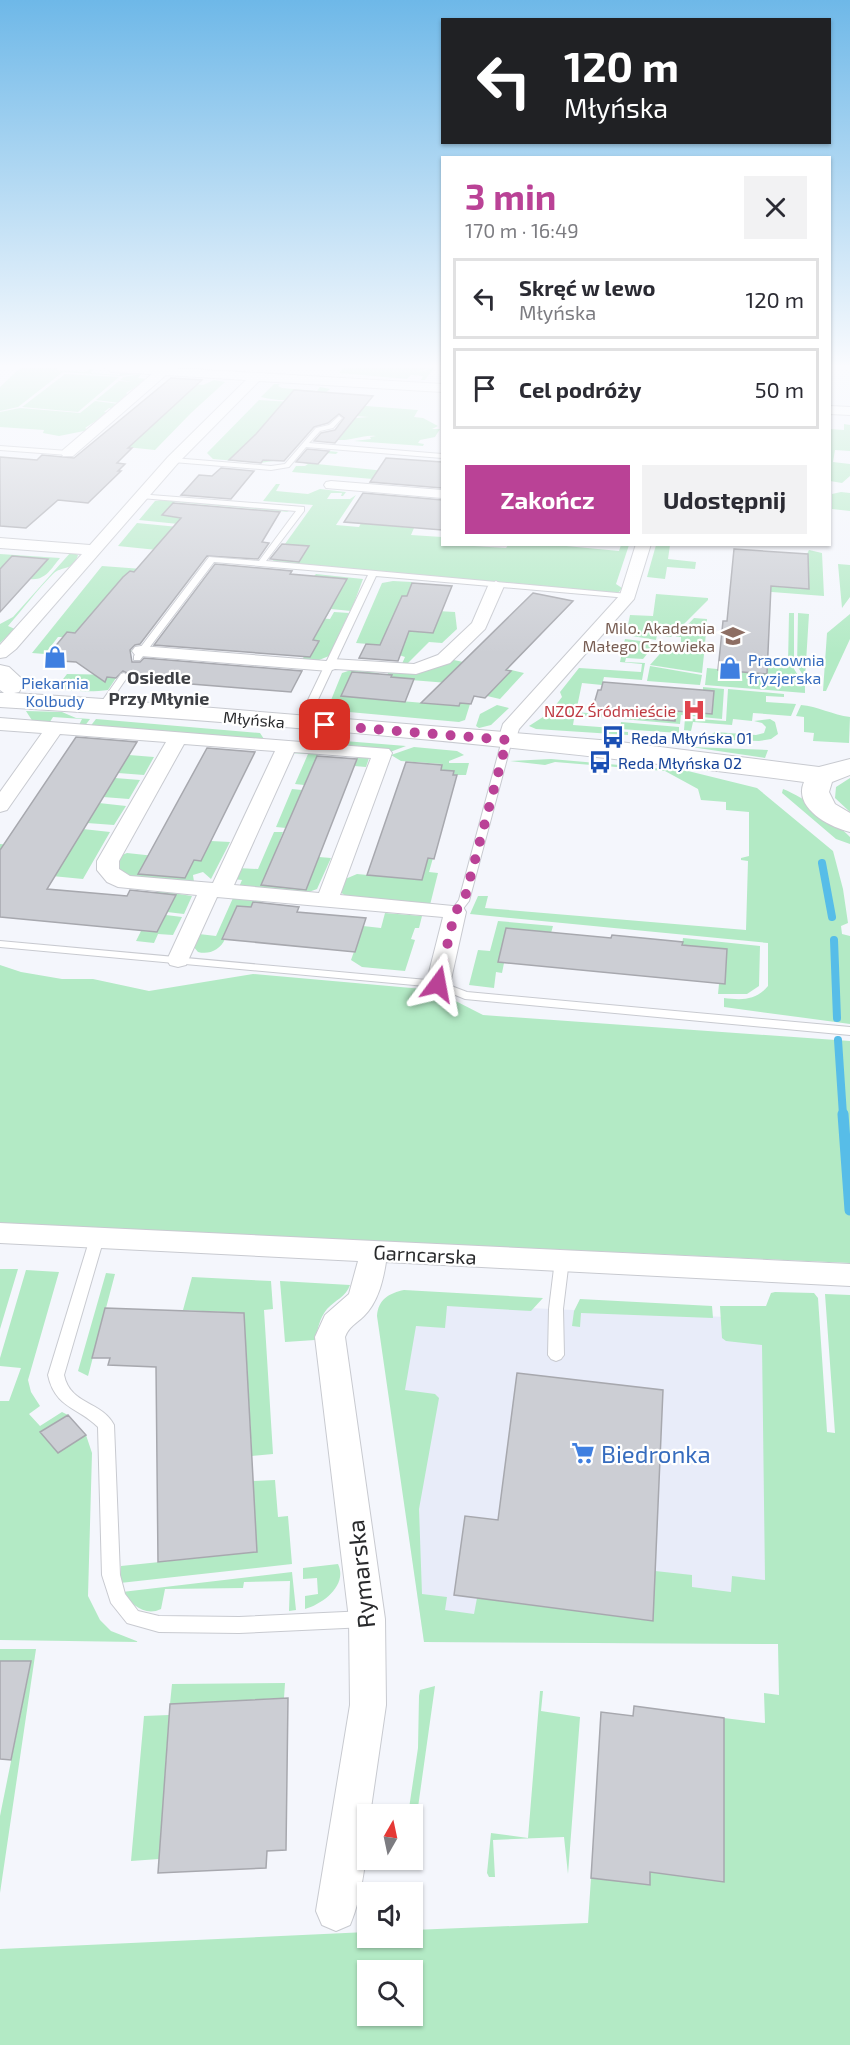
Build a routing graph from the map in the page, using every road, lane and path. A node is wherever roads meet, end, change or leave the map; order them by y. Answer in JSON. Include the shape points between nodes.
{"nodes":[{"id":1,"x":169,"y":463,"type":"edge"},
{"id":2,"x":214,"y":463,"type":"edge"},
{"id":3,"x":287,"y":463,"type":"edge"},
{"id":4,"x":331,"y":485,"type":"dead end"},
{"id":5,"x":441,"y":494,"type":"edge"},
{"id":6,"x":141,"y":496,"type":"junction"},
{"id":7,"x":0,"y":543,"type":"edge"},
{"id":8,"x":643,"y":546,"type":"edge"},
{"id":9,"x":92,"y":550,"type":"junction"},
{"id":10,"x":261,"y":563,"type":"junction"},
{"id":11,"x":373,"y":574,"type":"junction"},
{"id":12,"x":496,"y":586,"type":"junction"},
{"id":13,"x":628,"y":596,"type":"junction"},
{"id":14,"x":5,"y":649,"type":"edge"},
{"id":15,"x":139,"y":654,"type":"joint"},
{"id":16,"x":330,"y":665,"type":"junction"},
{"id":17,"x":124,"y":676,"type":"dead end"},
{"id":18,"x":2,"y":685,"type":"edge"},
{"id":19,"x":103,"y":706,"type":"junction"},
{"id":20,"x":302,"y":723,"type":"junction"},
{"id":21,"x":0,"y":724,"type":"edge"},
{"id":22,"x":55,"y":728,"type":"junction"},
{"id":23,"x":178,"y":737,"type":"junction"},
{"id":24,"x":507,"y":740,"type":"junction"},
{"id":25,"x":287,"y":746,"type":"junction"},
{"id":26,"x":850,"y":767,"type":"edge"},
{"id":27,"x":819,"y":786,"type":"junction"},
{"id":28,"x":0,"y":806,"type":"edge"},
{"id":29,"x":850,"y":824,"type":"edge"},
{"id":30,"x":215,"y":890,"type":"junction"},
{"id":31,"x":327,"y":900,"type":"junction"},
{"id":32,"x":455,"y":912,"type":"junction"},
{"id":33,"x":0,"y":944,"type":"edge"},
{"id":34,"x":177,"y":960,"type":"junction"},
{"id":35,"x":438,"y":984,"type":"junction"},
{"id":36,"x":850,"y":1031,"type":"edge"},
{"id":37,"x":0,"y":1233,"type":"edge"},
{"id":38,"x":97,"y":1238,"type":"junction"},
{"id":39,"x":374,"y":1252,"type":"junction"},
{"id":40,"x":562,"y":1260,"type":"junction"},
{"id":41,"x":850,"y":1275,"type":"edge"},
{"id":42,"x":556,"y":1355,"type":"dead end"},
{"id":43,"x":367,"y":1619,"type":"junction"},
{"id":44,"x":336,"y":1911,"type":"dead end"}],
"edges":[{"from":1,"to":6,"type":"street"},
{"from":2,"to":3,"type":"lane","via":[[271,468]]},
{"from":4,"to":5,"type":"street"},
{"from":6,"to":9,"type":"street"},
{"from":6,"to":10,"type":"lane","via":[[301,509]]},
{"from":7,"to":9,"type":"street"},
{"from":8,"to":13,"type":"street"},
{"from":9,"to":14,"type":"street"},
{"from":10,"to":11,"type":"lane"},
{"from":10,"to":15,"type":"lane","via":[[212,559]]},
{"from":11,"to":12,"type":"lane"},
{"from":11,"to":16,"type":"lane"},
{"from":12,"to":13,"type":"lane"},
{"from":12,"to":16,"type":"street","via":[[479,625],[436,663],[416,669]]},
{"from":13,"to":24,"type":"street","via":[[510,728]]},
{"from":14,"to":18,"type":"street"},
{"from":15,"to":16,"type":"street"},
{"from":16,"to":20,"type":"lane"},
{"from":17,"to":19,"type":"lane"},
{"from":18,"to":19,"type":"street","name":"Młyńska","via":[[72,704]]},
{"from":19,"to":20,"type":"street","name":"Młyńska"},
{"from":20,"to":24,"type":"street","name":"Młyńska"},
{"from":21,"to":22,"type":"street"},
{"from":22,"to":23,"type":"street"},
{"from":22,"to":28,"type":"street"},
{"from":23,"to":25,"type":"street"},
{"from":23,"to":30,"type":"street","via":[[108,861],[108,870],[126,882]]},
{"from":24,"to":27,"type":"street","name":"Młyńska","via":[[723,764]]},
{"from":24,"to":32,"type":"lane","via":[[464,901]]},
{"from":25,"to":30,"type":"street"},
{"from":25,"to":31,"type":"street","via":[[382,753]]},
{"from":26,"to":27,"type":"street","via":[[841,768]]},
{"from":27,"to":29,"type":"street","via":[[823,809]]},
{"from":30,"to":31,"type":"street"},
{"from":30,"to":34,"type":"street"},
{"from":31,"to":32,"type":"street"},
{"from":32,"to":35,"type":"street"},
{"from":33,"to":34,"type":"lane"},
{"from":34,"to":35,"type":"lane"},
{"from":35,"to":36,"type":"lane","via":[[465,995]]},
{"from":37,"to":38,"type":"street","name":"Garncarska"},
{"from":38,"to":39,"type":"street","name":"Garncarska"},
{"from":38,"to":43,"type":"lane","via":[[56,1376],[63,1396],[97,1415],[106,1425],[111,1575],[117,1598],[133,1617],[159,1624]]},
{"from":39,"to":40,"type":"street","name":"Garncarska"},
{"from":39,"to":43,"type":"street","name":"Rymarska","via":[[364,1294],[334,1323],[330,1337]]},
{"from":40,"to":41,"type":"street","name":"Garncarska"},
{"from":40,"to":42,"type":"lane"},
{"from":43,"to":44,"type":"street","name":"Rymarska","via":[[368,1705]]}]}
